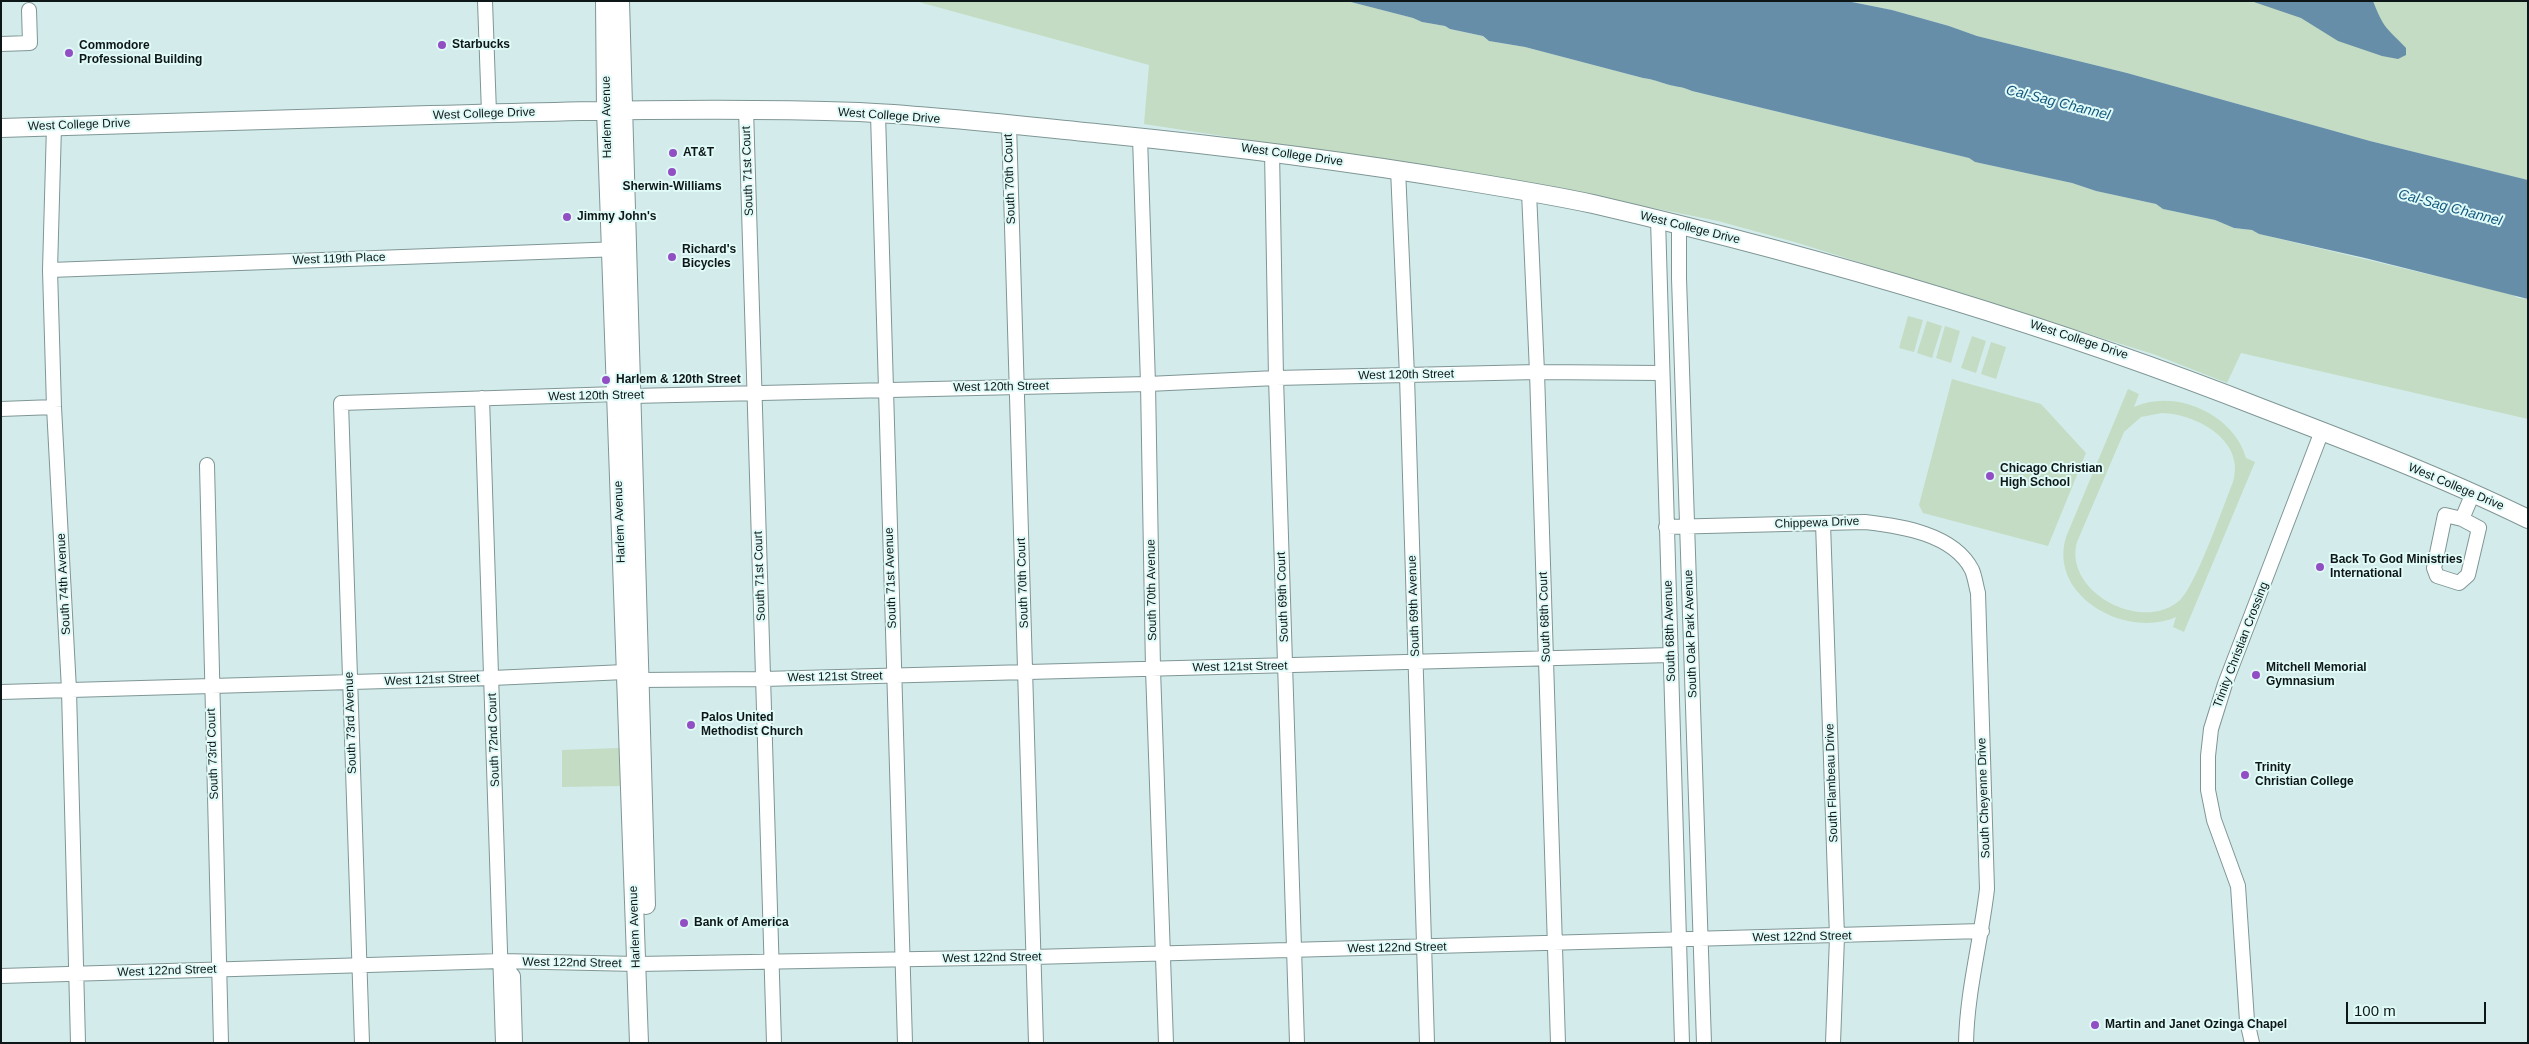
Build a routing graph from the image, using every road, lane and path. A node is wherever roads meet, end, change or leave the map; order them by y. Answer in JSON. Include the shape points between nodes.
{"nodes":[{"id":1,"x":485,"y":1,"type":"edge"},
{"id":2,"x":605,"y":1,"type":"edge"},
{"id":3,"x":620,"y":1,"type":"edge"},
{"id":4,"x":28,"y":10,"type":"dead end"},
{"id":5,"x":1,"y":44,"type":"edge"},
{"id":6,"x":624,"y":109,"type":"junction"},
{"id":7,"x":746,"y":109,"type":"junction"},
{"id":8,"x":606,"y":110,"type":"junction"},
{"id":9,"x":489,"y":113,"type":"junction"},
{"id":10,"x":878,"y":114,"type":"junction"},
{"id":11,"x":1009,"y":124,"type":"junction"},
{"id":12,"x":54,"y":126,"type":"junction"},
{"id":13,"x":1,"y":128,"type":"edge"},
{"id":14,"x":1140,"y":137,"type":"junction"},
{"id":15,"x":1272,"y":151,"type":"junction"},
{"id":16,"x":1398,"y":170,"type":"junction"},
{"id":17,"x":1529,"y":192,"type":"junction"},
{"id":18,"x":1658,"y":219,"type":"junction"},
{"id":19,"x":1679,"y":224,"type":"junction"},
{"id":20,"x":619,"y":249,"type":"junction"},
{"id":21,"x":50,"y":270,"type":"junction"},
{"id":22,"x":1537,"y":372,"type":"junction"},
{"id":23,"x":1661,"y":373,"type":"junction"},
{"id":24,"x":1407,"y":376,"type":"junction"},
{"id":25,"x":1276,"y":378,"type":"junction"},
{"id":26,"x":1148,"y":384,"type":"junction"},
{"id":27,"x":1017,"y":387,"type":"junction"},
{"id":28,"x":885,"y":389,"type":"junction"},
{"id":29,"x":754,"y":393,"type":"junction"},
{"id":30,"x":624,"y":395,"type":"junction"},
{"id":31,"x":482,"y":398,"type":"junction"},
{"id":32,"x":341,"y":403,"type":"joint"},
{"id":33,"x":54,"y":408,"type":"junction"},
{"id":34,"x":1,"y":409,"type":"edge"},
{"id":35,"x":2322,"y":431,"type":"junction"},
{"id":36,"x":207,"y":465,"type":"dead end"},
{"id":37,"x":2473,"y":493,"type":"junction"},
{"id":38,"x":2462,"y":519,"type":"junction"},
{"id":39,"x":2528,"y":519,"type":"edge"},
{"id":40,"x":1823,"y":523,"type":"junction"},
{"id":41,"x":1666,"y":526,"type":"junction"},
{"id":42,"x":1688,"y":526,"type":"junction"},
{"id":43,"x":1961,"y":555,"type":"joint"},
{"id":44,"x":1671,"y":655,"type":"junction"},
{"id":45,"x":1546,"y":659,"type":"junction"},
{"id":46,"x":1416,"y":662,"type":"junction"},
{"id":47,"x":1285,"y":665,"type":"junction"},
{"id":48,"x":1153,"y":669,"type":"junction"},
{"id":49,"x":1025,"y":672,"type":"junction"},
{"id":50,"x":894,"y":675,"type":"junction"},
{"id":51,"x":632,"y":676,"type":"junction"},
{"id":52,"x":492,"y":678,"type":"junction"},
{"id":53,"x":762,"y":679,"type":"junction"},
{"id":54,"x":349,"y":682,"type":"junction"},
{"id":55,"x":212,"y":686,"type":"junction"},
{"id":56,"x":69,"y":690,"type":"junction"},
{"id":57,"x":1,"y":692,"type":"edge"},
{"id":58,"x":1982,"y":931,"type":"junction"},
{"id":59,"x":1837,"y":937,"type":"junction"},
{"id":60,"x":1679,"y":939,"type":"junction"},
{"id":61,"x":1700,"y":939,"type":"junction"},
{"id":62,"x":1555,"y":944,"type":"junction"},
{"id":63,"x":1424,"y":948,"type":"junction"},
{"id":64,"x":1294,"y":951,"type":"junction"},
{"id":65,"x":1163,"y":953,"type":"junction"},
{"id":66,"x":1033,"y":957,"type":"junction"},
{"id":67,"x":903,"y":960,"type":"junction"},
{"id":68,"x":501,"y":961,"type":"junction"},
{"id":69,"x":772,"y":961,"type":"junction"},
{"id":70,"x":642,"y":964,"type":"junction"},
{"id":71,"x":361,"y":965,"type":"junction"},
{"id":72,"x":219,"y":969,"type":"junction"},
{"id":73,"x":76,"y":973,"type":"junction"},
{"id":74,"x":1,"y":976,"type":"edge"},
{"id":75,"x":78,"y":1043,"type":"edge"},
{"id":76,"x":221,"y":1043,"type":"edge"},
{"id":77,"x":362,"y":1043,"type":"edge"},
{"id":78,"x":504,"y":1043,"type":"edge"},
{"id":79,"x":515,"y":1043,"type":"edge"},
{"id":80,"x":639,"y":1043,"type":"edge"},
{"id":81,"x":650,"y":1043,"type":"edge"},
{"id":82,"x":774,"y":1043,"type":"edge"},
{"id":83,"x":905,"y":1043,"type":"edge"},
{"id":84,"x":1036,"y":1043,"type":"edge"},
{"id":85,"x":1166,"y":1043,"type":"edge"},
{"id":86,"x":1297,"y":1043,"type":"edge"},
{"id":87,"x":1427,"y":1043,"type":"edge"},
{"id":88,"x":1558,"y":1043,"type":"edge"},
{"id":89,"x":1682,"y":1043,"type":"edge"},
{"id":90,"x":1704,"y":1043,"type":"edge"},
{"id":91,"x":1833,"y":1043,"type":"edge"},
{"id":92,"x":1966,"y":1043,"type":"edge"},
{"id":93,"x":2252,"y":1043,"type":"edge"}],
"edges":[{"from":1,"to":9,"type":"street"},
{"from":2,"to":8,"type":"main road","name":"Harlem Avenue"},
{"from":3,"to":6,"type":"main road","name":"Harlem Avenue"},
{"from":4,"to":5,"type":"street","via":[[30,43]]},
{"from":6,"to":7,"type":"main road","name":"West College Drive"},
{"from":6,"to":8,"type":"main road","name":"West College Drive"},
{"from":6,"to":20,"type":"main road","name":"Harlem Avenue"},
{"from":7,"to":10,"type":"main road","name":"West College Drive"},
{"from":7,"to":29,"type":"street","name":"South 71st Court"},
{"from":8,"to":9,"type":"main road","name":"West College Drive"},
{"from":8,"to":20,"type":"main road","name":"Harlem Avenue"},
{"from":9,"to":12,"type":"main road","name":"West College Drive"},
{"from":10,"to":11,"type":"main road","name":"West College Drive"},
{"from":10,"to":28,"type":"street","name":"South 71st Avenue"},
{"from":11,"to":14,"type":"main road","name":"West College Drive"},
{"from":11,"to":27,"type":"street","name":"South 70th Court"},
{"from":12,"to":13,"type":"main road","name":"West College Drive"},
{"from":12,"to":21,"type":"street","name":"South 74th Avenue"},
{"from":14,"to":15,"type":"main road","name":"West College Drive"},
{"from":14,"to":26,"type":"street","name":"South 70th Avenue"},
{"from":15,"to":16,"type":"main road","name":"West College Drive"},
{"from":15,"to":25,"type":"street","name":"South 69th Court"},
{"from":16,"to":17,"type":"main road","name":"West College Drive"},
{"from":16,"to":24,"type":"street","name":"South 69th Avenue"},
{"from":17,"to":18,"type":"main road","name":"West College Drive"},
{"from":17,"to":22,"type":"street","name":"South 68th Court"},
{"from":18,"to":19,"type":"main road","name":"West College Drive"},
{"from":18,"to":23,"type":"street","name":"South 68th Avenue"},
{"from":19,"to":35,"type":"main road","name":"West College Drive","via":[[1859,272],[2035,326],[2156,366]]},
{"from":19,"to":42,"type":"street","name":"South Oak Park Avenue"},
{"from":20,"to":21,"type":"street","name":"West 119th Place"},
{"from":20,"to":30,"type":"main road","name":"Harlem Avenue"},
{"from":21,"to":33,"type":"street","name":"South 74th Avenue"},
{"from":22,"to":23,"type":"street","name":"West 120th Street"},
{"from":22,"to":24,"type":"street","name":"West 120th Street"},
{"from":22,"to":45,"type":"street","name":"South 68th Court"},
{"from":23,"to":41,"type":"street","name":"South 68th Avenue"},
{"from":24,"to":25,"type":"street","name":"West 120th Street"},
{"from":24,"to":46,"type":"street","name":"South 69th Avenue"},
{"from":25,"to":26,"type":"street","name":"West 120th Street"},
{"from":25,"to":47,"type":"street","name":"South 69th Court"},
{"from":26,"to":27,"type":"street","name":"West 120th Street"},
{"from":26,"to":48,"type":"street","name":"South 70th Avenue"},
{"from":27,"to":28,"type":"street","name":"West 120th Street"},
{"from":27,"to":49,"type":"street","name":"South 70th Court"},
{"from":28,"to":29,"type":"street","name":"West 120th Street"},
{"from":28,"to":50,"type":"street","name":"South 71st Avenue"},
{"from":29,"to":30,"type":"street","name":"West 120th Street"},
{"from":29,"to":53,"type":"street","name":"South 71st Court"},
{"from":30,"to":31,"type":"street","name":"West 120th Street"},
{"from":30,"to":51,"type":"main road","name":"Harlem Avenue"},
{"from":31,"to":32,"type":"street","name":"West 120th Street"},
{"from":31,"to":52,"type":"street","name":"South 72nd Court"},
{"from":32,"to":54,"type":"street","name":"South 73rd Avenue"},
{"from":33,"to":34,"type":"street"},
{"from":33,"to":56,"type":"street","name":"South 74th Avenue"},
{"from":35,"to":37,"type":"main road","name":"West College Drive"},
{"from":35,"to":93,"type":"street","name":"Trinity Christian Crossing","via":[[2224,684],[2209,743],[2208,790],[2214,820],[2238,886],[2247,1020]]},
{"from":36,"to":55,"type":"street","name":"South 73rd Court"},
{"from":37,"to":38,"type":"street"},
{"from":37,"to":39,"type":"main road","name":"West College Drive"},
{"from":38,"to":38,"type":"street","via":[[2445,515],[2434,568],[2437,576],[2459,582],[2468,575],[2478,528]]},
{"from":40,"to":42,"type":"street","name":"Chippewa Drive"},
{"from":40,"to":43,"type":"street","name":"Chippewa Drive","via":[[1894,525],[1940,541]]},
{"from":40,"to":59,"type":"street","name":"South Flambeau Drive"},
{"from":41,"to":42,"type":"street","name":"Chippewa Drive"},
{"from":41,"to":44,"type":"street","name":"South 68th Avenue"},
{"from":42,"to":61,"type":"street","name":"South Oak Park Avenue"},
{"from":43,"to":58,"type":"street","name":"South Cheyenne Drive","via":[[1972,571],[1978,593],[1987,890]]},
{"from":44,"to":45,"type":"street","name":"West 121st Street"},
{"from":44,"to":60,"type":"street","name":"South 68th Avenue"},
{"from":45,"to":46,"type":"street","name":"West 121st Street"},
{"from":45,"to":62,"type":"street","name":"South 68th Court"},
{"from":46,"to":47,"type":"street","name":"West 121st Street"},
{"from":46,"to":63,"type":"street","name":"South 69th Avenue"},
{"from":47,"to":48,"type":"street","name":"West 121st Street"},
{"from":47,"to":64,"type":"street","name":"South 69th Court"},
{"from":48,"to":49,"type":"street","name":"West 121st Street"},
{"from":48,"to":65,"type":"street","name":"South 70th Avenue"},
{"from":49,"to":50,"type":"street","name":"West 121st Street"},
{"from":49,"to":66,"type":"street","name":"South 70th Court"},
{"from":50,"to":53,"type":"street","name":"West 121st Street"},
{"from":50,"to":67,"type":"street","name":"South 71st Avenue"},
{"from":51,"to":52,"type":"street","name":"West 121st Street"},
{"from":51,"to":53,"type":"street","name":"West 121st Street"},
{"from":51,"to":70,"type":"main road","name":"Harlem Avenue"},
{"from":52,"to":54,"type":"street","name":"West 121st Street"},
{"from":52,"to":68,"type":"street","name":"South 72nd Court"},
{"from":53,"to":69,"type":"street","name":"South 71st Court"},
{"from":54,"to":55,"type":"street","name":"West 121st Street"},
{"from":54,"to":71,"type":"street","name":"South 73rd Avenue"},
{"from":55,"to":56,"type":"street","name":"West 121st Street"},
{"from":55,"to":72,"type":"street","name":"South 73rd Court"},
{"from":56,"to":57,"type":"street","name":"West 121st Street"},
{"from":56,"to":73,"type":"street","name":"South 74th Avenue"},
{"from":58,"to":59,"type":"street","name":"West 122nd Street"},
{"from":58,"to":92,"type":"street","name":"South Cheyenne Drive"},
{"from":59,"to":61,"type":"street","name":"West 122nd Street"},
{"from":59,"to":91,"type":"street","name":"South Flambeau Drive"},
{"from":60,"to":61,"type":"street","name":"West 122nd Street"},
{"from":60,"to":62,"type":"street","name":"West 122nd Street"},
{"from":60,"to":89,"type":"street","name":"South 68th Avenue"},
{"from":61,"to":90,"type":"street","name":"South Oak Park Avenue"},
{"from":62,"to":63,"type":"street","name":"West 122nd Street"},
{"from":62,"to":88,"type":"street","name":"South 68th Court"},
{"from":63,"to":64,"type":"street","name":"West 122nd Street"},
{"from":63,"to":87,"type":"street","name":"South 69th Avenue"},
{"from":64,"to":65,"type":"street","name":"West 122nd Street"},
{"from":64,"to":86,"type":"street","name":"South 69th Court"},
{"from":65,"to":66,"type":"street","name":"West 122nd Street"},
{"from":65,"to":85,"type":"street","name":"South 70th Avenue"},
{"from":66,"to":67,"type":"street","name":"West 122nd Street"},
{"from":66,"to":84,"type":"street","name":"South 70th Court"},
{"from":67,"to":69,"type":"street","name":"West 122nd Street"},
{"from":67,"to":83,"type":"street","name":"South 71st Avenue"},
{"from":68,"to":70,"type":"street","name":"West 122nd Street"},
{"from":68,"to":71,"type":"street","name":"West 122nd Street"},
{"from":68,"to":78,"type":"street","name":"South 72nd Court"},
{"from":68,"to":79,"type":"street","name":"South 72nd Court","via":[[513,976]]},
{"from":69,"to":70,"type":"street","name":"West 122nd Street"},
{"from":69,"to":82,"type":"street","name":"South 71st Court"},
{"from":70,"to":80,"type":"main road","name":"Harlem Avenue"},
{"from":70,"to":81,"type":"main road","name":"Harlem Avenue"},
{"from":71,"to":72,"type":"street","name":"West 122nd Street"},
{"from":71,"to":77,"type":"street","name":"South 73rd Avenue"},
{"from":72,"to":73,"type":"street","name":"West 122nd Street"},
{"from":72,"to":76,"type":"street","name":"South 73rd Court"},
{"from":73,"to":74,"type":"street","name":"West 122nd Street"},
{"from":73,"to":75,"type":"street","name":"South 74th Avenue"}]}
